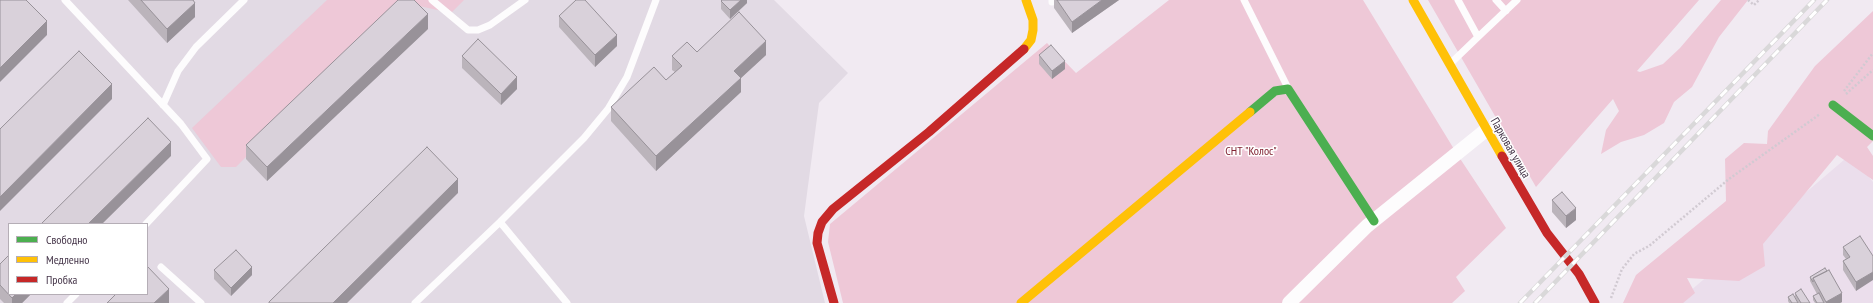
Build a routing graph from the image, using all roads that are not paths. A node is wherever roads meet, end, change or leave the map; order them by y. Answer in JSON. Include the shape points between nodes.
{"nodes":[{"id":1,"x":244,"y":0,"type":"edge"},
{"id":2,"x":432,"y":0,"type":"edge"},
{"id":3,"x":525,"y":0,"type":"edge"},
{"id":4,"x":656,"y":0,"type":"edge"},
{"id":5,"x":1026,"y":0,"type":"edge"},
{"id":6,"x":1244,"y":0,"type":"edge"},
{"id":7,"x":1413,"y":0,"type":"edge"},
{"id":8,"x":1458,"y":0,"type":"edge"},
{"id":9,"x":1496,"y":0,"type":"edge"},
{"id":10,"x":1517,"y":0,"type":"edge"},
{"id":11,"x":69,"y":1,"type":"edge"},
{"id":12,"x":1506,"y":10,"type":"junction"},
{"id":13,"x":1478,"y":37,"type":"junction"},
{"id":14,"x":1449,"y":65,"type":"junction"},
{"id":15,"x":1288,"y":89,"type":"junction"},
{"id":16,"x":163,"y":105,"type":"junction"},
{"id":17,"x":1832,"y":105,"type":"road end"},
{"id":18,"x":1486,"y":130,"type":"junction"},
{"id":19,"x":1873,"y":136,"type":"edge"},
{"id":20,"x":1374,"y":220,"type":"junction"},
{"id":21,"x":500,"y":222,"type":"junction"},
{"id":22,"x":147,"y":223,"type":"edge"},
{"id":23,"x":161,"y":267,"type":"dead end"},
{"id":24,"x":75,"y":295,"type":"edge"},
{"id":25,"x":67,"y":303,"type":"edge"},
{"id":26,"x":201,"y":303,"type":"edge"},
{"id":27,"x":415,"y":303,"type":"edge"},
{"id":28,"x":567,"y":303,"type":"edge"},
{"id":29,"x":834,"y":303,"type":"edge"},
{"id":30,"x":1021,"y":303,"type":"edge"},
{"id":31,"x":1289,"y":303,"type":"edge"},
{"id":32,"x":1595,"y":303,"type":"edge"}],
"edges":[{"from":1,"to":16,"type":"lane","via":[[196,47],[178,71]]},
{"from":2,"to":3,"type":"lane","via":[[468,30],[478,30],[490,25]]},
{"from":4,"to":21,"type":"lane","via":[[627,77],[608,109],[584,138]]},
{"from":5,"to":29,"type":"street","via":[[1033,20],[1033,30],[1031,40],[1023,50],[822,222],[817,243]]},
{"from":6,"to":15,"type":"lane"},
{"from":7,"to":14,"type":"street","name":"Парковая улица"},
{"from":8,"to":13,"type":"lane"},
{"from":9,"to":12,"type":"lane"},
{"from":10,"to":12,"type":"lane"},
{"from":11,"to":16,"type":"lane"},
{"from":12,"to":13,"type":"lane"},
{"from":13,"to":14,"type":"lane"},
{"from":14,"to":18,"type":"street","name":"Парковая улица"},
{"from":15,"to":20,"type":"street"},
{"from":15,"to":30,"type":"street","via":[[1275,91]]},
{"from":16,"to":22,"type":"lane","via":[[208,160]]},
{"from":17,"to":19,"type":"street"},
{"from":18,"to":20,"type":"street"},
{"from":18,"to":32,"type":"street","name":"Парковая улица","via":[[1547,233],[1579,274]]},
{"from":20,"to":31,"type":"street"},
{"from":21,"to":27,"type":"lane"},
{"from":21,"to":28,"type":"lane"},
{"from":23,"to":26,"type":"lane"},
{"from":24,"to":25,"type":"lane"}]}
